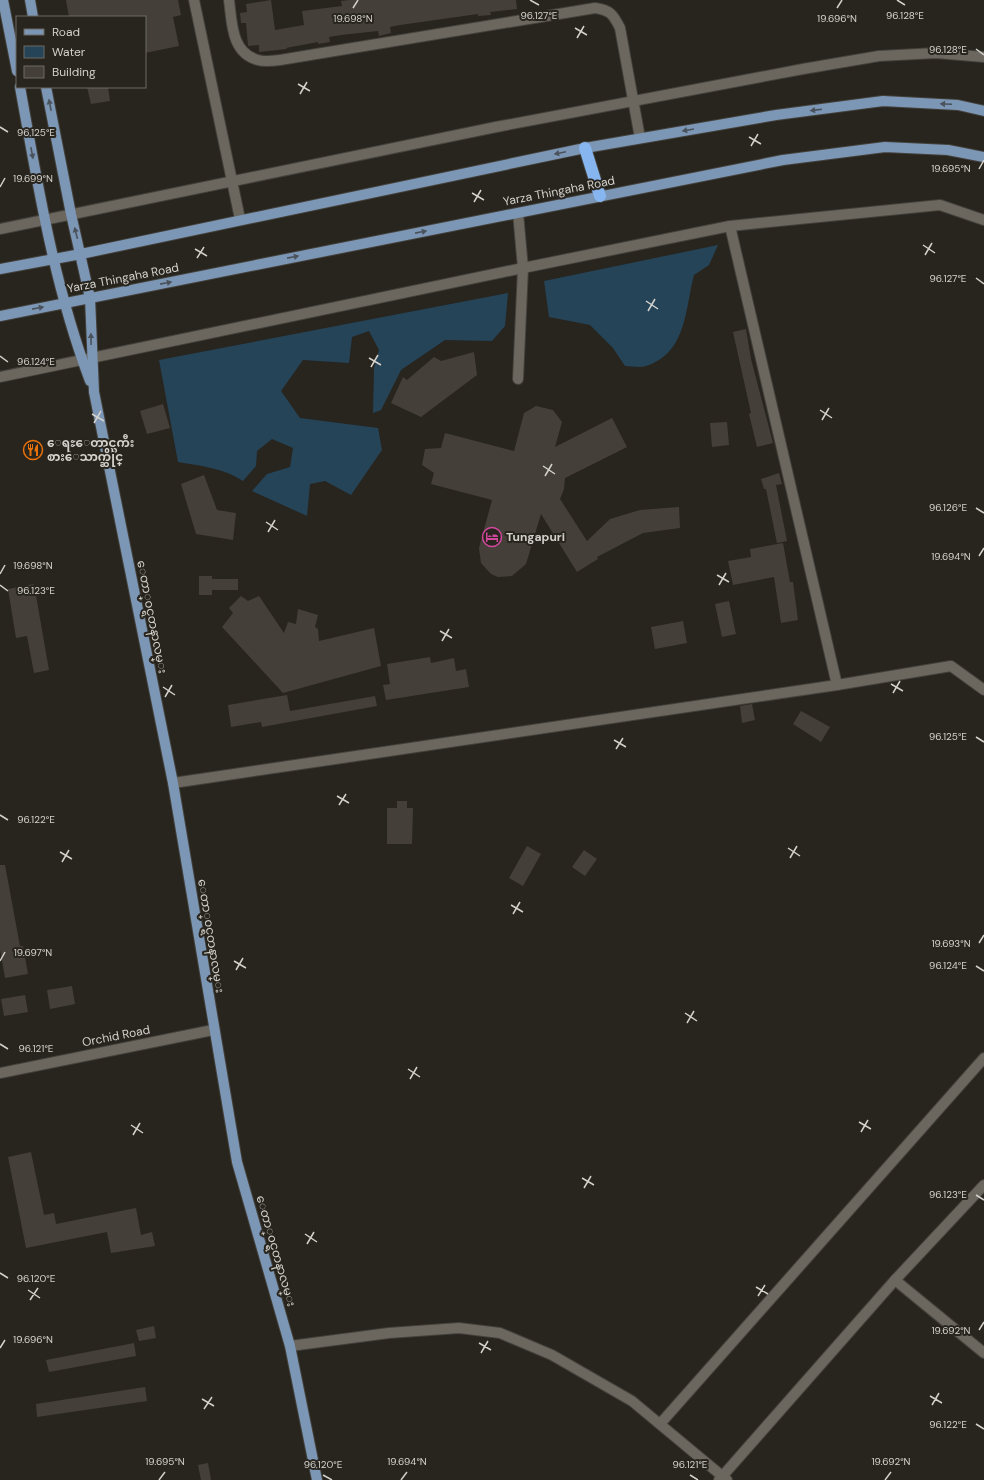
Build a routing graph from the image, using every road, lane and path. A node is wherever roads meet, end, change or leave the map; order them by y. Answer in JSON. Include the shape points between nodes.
{"nodes":[{"id":1,"x":3,"y":0,"type":"edge"},
{"id":2,"x":30,"y":0,"type":"edge"},
{"id":3,"x":194,"y":0,"type":"edge"},
{"id":4,"x":229,"y":0,"type":"edge"},
{"id":5,"x":33,"y":16,"type":"edge"},
{"id":6,"x":984,"y":57,"type":"edge"},
{"id":7,"x":16,"y":65,"type":"edge"},
{"id":8,"x":20,"y":88,"type":"edge"},
{"id":9,"x":46,"y":88,"type":"edge"},
{"id":10,"x":635,"y":101,"type":"junction"},
{"id":11,"x":984,"y":111,"type":"edge"},
{"id":12,"x":640,"y":138,"type":"junction"},
{"id":13,"x":585,"y":148,"type":"junction"},
{"id":14,"x":984,"y":157,"type":"edge"},
{"id":15,"x":231,"y":182,"type":"junction"},
{"id":16,"x":600,"y":196,"type":"junction"},
{"id":17,"x":518,"y":212,"type":"junction"},
{"id":18,"x":71,"y":214,"type":"junction"},
{"id":19,"x":240,"y":219,"type":"junction"},
{"id":20,"x":45,"y":220,"type":"junction"},
{"id":21,"x":984,"y":220,"type":"edge"},
{"id":22,"x":730,"y":226,"type":"junction"},
{"id":23,"x":0,"y":229,"type":"edge"},
{"id":24,"x":81,"y":254,"type":"junction"},
{"id":25,"x":53,"y":258,"type":"junction"},
{"id":26,"x":523,"y":268,"type":"junction"},
{"id":27,"x":0,"y":269,"type":"edge"},
{"id":28,"x":90,"y":298,"type":"junction"},
{"id":29,"x":63,"y":304,"type":"junction"},
{"id":30,"x":0,"y":316,"type":"edge"},
{"id":31,"x":87,"y":359,"type":"junction"},
{"id":32,"x":0,"y":377,"type":"edge"},
{"id":33,"x":518,"y":379,"type":"dead end"},
{"id":34,"x":837,"y":685,"type":"junction"},
{"id":35,"x":984,"y":690,"type":"edge"},
{"id":36,"x":173,"y":783,"type":"junction"},
{"id":37,"x":213,"y":1030,"type":"junction"},
{"id":38,"x":984,"y":1058,"type":"edge"},
{"id":39,"x":0,"y":1073,"type":"edge"},
{"id":40,"x":984,"y":1185,"type":"edge"},
{"id":41,"x":895,"y":1280,"type":"junction"},
{"id":42,"x":290,"y":1346,"type":"junction"},
{"id":43,"x":984,"y":1352,"type":"edge"},
{"id":44,"x":660,"y":1424,"type":"junction"},
{"id":45,"x":722,"y":1479,"type":"edge"},
{"id":46,"x":317,"y":1480,"type":"edge"}],
"edges":[{"from":1,"to":7,"type":"main road"},
{"from":2,"to":5,"type":"main road"},
{"from":3,"to":15,"type":"street"},
{"from":4,"to":10,"type":"street","via":[[234,37],[240,50],[258,61],[280,60],[595,8],[606,9],[614,16],[620,28]]},
{"from":6,"to":10,"type":"street","via":[[936,53],[879,56]]},
{"from":8,"to":20,"type":"main road","name":"ေတာ္၀င္ရတနာလမ္း","one_way":true},
{"from":18,"to":9,"type":"main road","one_way":true},
{"from":10,"to":12,"type":"street"},
{"from":10,"to":15,"type":"street"},
{"from":11,"to":12,"type":"main road","one_way":true,"via":[[958,105],[884,101],[776,115]]},
{"from":12,"to":13,"type":"main road"},
{"from":13,"to":16,"type":"highway"},
{"from":13,"to":19,"type":"main road","one_way":true},
{"from":14,"to":16,"type":"main road","name":"Yarza Thingaha Road","via":[[948,150],[885,147],[783,160]]},
{"from":15,"to":18,"type":"street"},
{"from":15,"to":19,"type":"street"},
{"from":16,"to":17,"type":"main road","name":"Yarza Thingaha Road"},
{"from":17,"to":26,"type":"street"},
{"from":28,"to":17,"type":"main road","name":"Yarza Thingaha Road","one_way":true},
{"from":18,"to":20,"type":"street"},
{"from":24,"to":18,"type":"main road","one_way":true},
{"from":19,"to":24,"type":"main road"},
{"from":20,"to":23,"type":"street"},
{"from":20,"to":25,"type":"main road","name":"ေတာ္၀င္ရတနာလမ္း"},
{"from":21,"to":22,"type":"street","via":[[940,205]]},
{"from":22,"to":26,"type":"street"},
{"from":22,"to":34,"type":"street"},
{"from":24,"to":25,"type":"main road"},
{"from":24,"to":28,"type":"main road"},
{"from":25,"to":27,"type":"main road"},
{"from":25,"to":29,"type":"main road","name":"ေတာ္၀င္ရတနာလမ္း"},
{"from":26,"to":31,"type":"street"},
{"from":26,"to":33,"type":"street"},
{"from":28,"to":29,"type":"main road","name":"Yarza Thingaha Road"},
{"from":31,"to":28,"type":"main road","one_way":true},
{"from":30,"to":29,"type":"main road","name":"Yarza Thingaha Road","one_way":true},
{"from":29,"to":31,"type":"main road","name":"ေတာ္၀င္ရတနာလမ္း"},
{"from":31,"to":32,"type":"street"},
{"from":31,"to":36,"type":"main road","name":"ေတာ္၀င္ရတနာလမ္း"},
{"from":34,"to":35,"type":"street","via":[[951,666]]},
{"from":34,"to":36,"type":"street"},
{"from":36,"to":37,"type":"main road","name":"ေတာ္၀င္ရတနာလမ္း"},
{"from":37,"to":39,"type":"street","name":"Orchid Road"},
{"from":37,"to":42,"type":"main road","name":"ေတာ္၀င္ရတနာလမ္း","via":[[237,1162]]},
{"from":38,"to":44,"type":"street"},
{"from":40,"to":41,"type":"street"},
{"from":41,"to":43,"type":"street"},
{"from":41,"to":45,"type":"street"},
{"from":42,"to":44,"type":"street","via":[[389,1333],[459,1328],[500,1333],[552,1355],[632,1402]]},
{"from":42,"to":46,"type":"main road","name":"ေတာ္၀င္ရတနာလမ္း"},
{"from":44,"to":45,"type":"street"}]}
